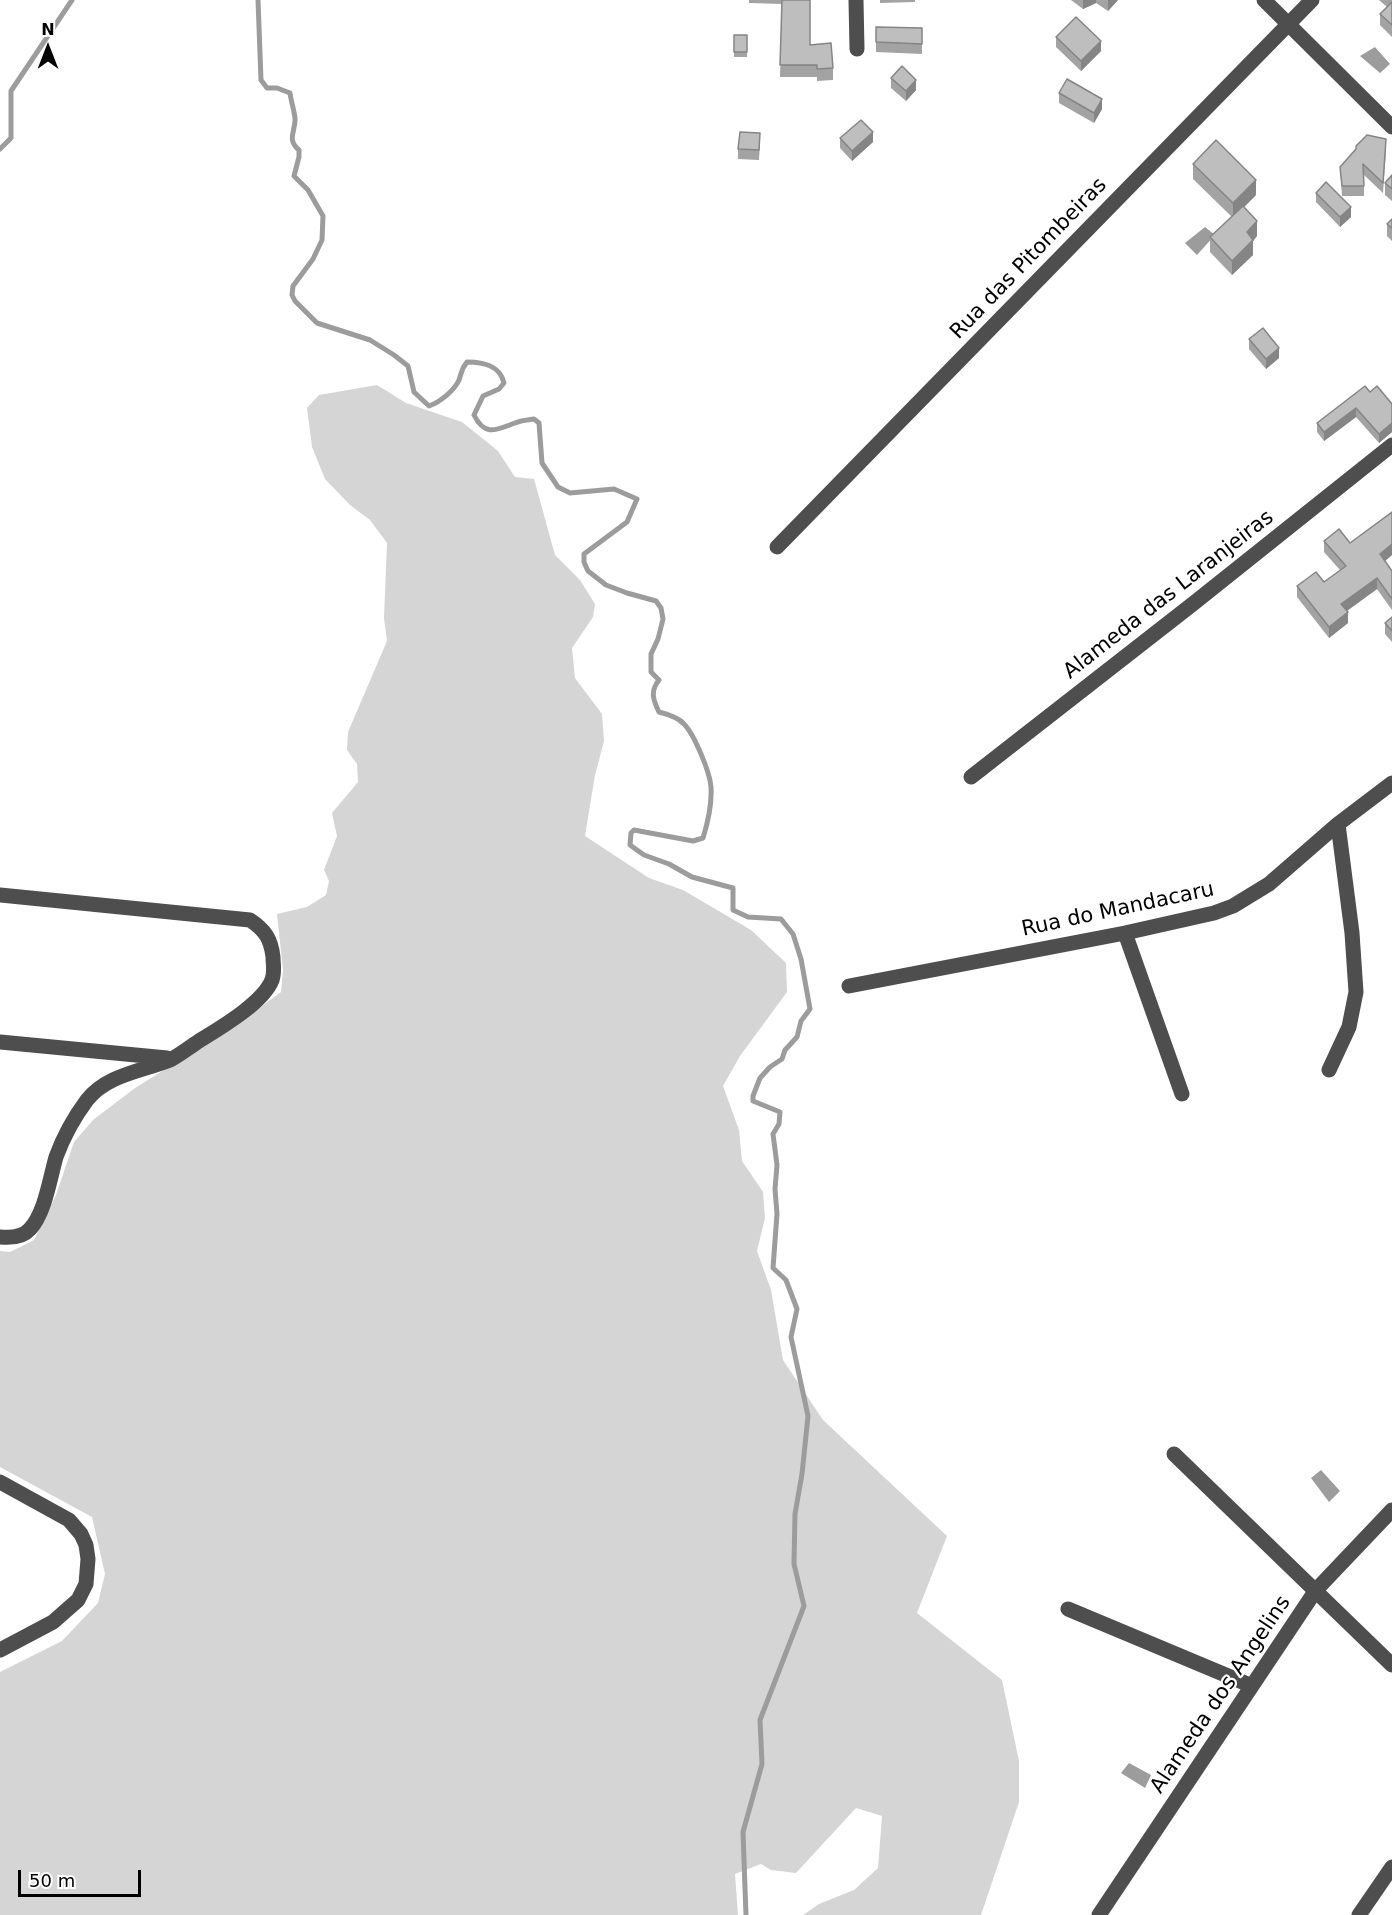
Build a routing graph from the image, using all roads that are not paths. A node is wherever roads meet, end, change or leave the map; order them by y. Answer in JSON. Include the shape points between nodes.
{"nodes":[{"id":1,"x":856,"y":0,"type":"edge"},
{"id":2,"x":1264,"y":0,"type":"edge"},
{"id":3,"x":1312,"y":0,"type":"edge"},
{"id":4,"x":1288,"y":23,"type":"junction"},
{"id":5,"x":857,"y":49,"type":"dead end"},
{"id":6,"x":1392,"y":127,"type":"edge"},
{"id":7,"x":1392,"y":445,"type":"edge"},
{"id":8,"x":777,"y":547,"type":"dead end"},
{"id":9,"x":971,"y":777,"type":"dead end"},
{"id":10,"x":1392,"y":783,"type":"edge"},
{"id":11,"x":1338,"y":825,"type":"junction"},
{"id":12,"x":0,"y":895,"type":"edge"},
{"id":13,"x":1125,"y":933,"type":"junction"},
{"id":14,"x":849,"y":986,"type":"dead end"},
{"id":15,"x":0,"y":1042,"type":"edge"},
{"id":16,"x":173,"y":1058,"type":"junction"},
{"id":17,"x":1329,"y":1070,"type":"dead end"},
{"id":18,"x":1182,"y":1094,"type":"dead end"},
{"id":19,"x":0,"y":1237,"type":"edge"},
{"id":20,"x":1174,"y":1454,"type":"dead end"},
{"id":21,"x":0,"y":1482,"type":"edge"},
{"id":22,"x":1392,"y":1510,"type":"edge"},
{"id":23,"x":1316,"y":1590,"type":"junction"},
{"id":24,"x":1068,"y":1610,"type":"dead end"},
{"id":25,"x":0,"y":1650,"type":"edge"},
{"id":26,"x":1392,"y":1665,"type":"edge"},
{"id":27,"x":1252,"y":1686,"type":"junction"},
{"id":28,"x":1392,"y":1867,"type":"edge"},
{"id":29,"x":1099,"y":1915,"type":"edge"},
{"id":30,"x":1359,"y":1915,"type":"edge"}],
"edges":[{"from":1,"to":5,"type":"street"},
{"from":2,"to":4,"type":"street"},
{"from":3,"to":4,"type":"street","name":"Rua das Pitombeiras"},
{"from":4,"to":6,"type":"street"},
{"from":4,"to":8,"type":"street","name":"Rua das Pitombeiras"},
{"from":7,"to":9,"type":"street","name":"Alameda das Laranjeiras"},
{"from":10,"to":11,"type":"street","name":"Rua do Mandacaru"},
{"from":11,"to":13,"type":"street","name":"Rua do Mandacaru","via":[[1269,884],[1233,906]]},
{"from":11,"to":17,"type":"street","via":[[1356,992],[1349,1027]]},
{"from":12,"to":16,"type":"street","via":[[250,920],[261,928],[272,950],[274,968],[272,980],[262,995]]},
{"from":13,"to":14,"type":"street","name":"Rua do Mandacaru"},
{"from":13,"to":18,"type":"street"},
{"from":15,"to":16,"type":"street"},
{"from":16,"to":19,"type":"street","via":[[120,1076],[88,1099],[57,1154],[40,1213],[29,1231],[11,1239]]},
{"from":20,"to":23,"type":"street"},
{"from":21,"to":25,"type":"street","via":[[69,1520],[81,1534],[88,1559],[86,1584],[78,1600],[53,1622]]},
{"from":22,"to":23,"type":"street","name":"Alameda dos Angelins"},
{"from":23,"to":26,"type":"street"},
{"from":23,"to":27,"type":"street","name":"Alameda dos Angelins"},
{"from":24,"to":27,"type":"street"},
{"from":27,"to":29,"type":"street","name":"Alameda dos Angelins"},
{"from":28,"to":30,"type":"street"}]}
